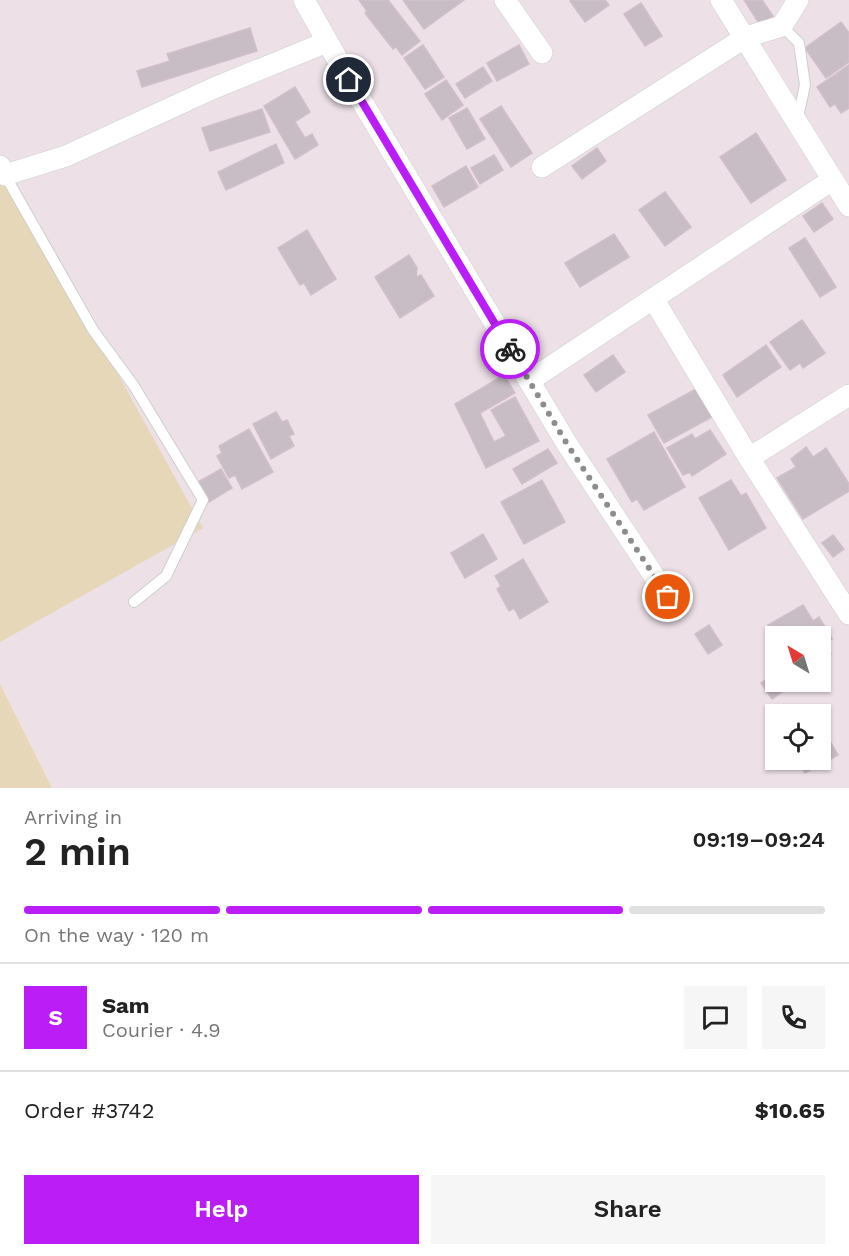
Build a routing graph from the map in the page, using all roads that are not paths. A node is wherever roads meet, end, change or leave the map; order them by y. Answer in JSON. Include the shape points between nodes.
{"nodes":[{"id":1,"x":304,"y":0,"type":"edge"},
{"id":2,"x":506,"y":0,"type":"edge"},
{"id":3,"x":722,"y":0,"type":"edge"},
{"id":4,"x":798,"y":0,"type":"edge"},
{"id":5,"x":782,"y":26,"type":"junction"},
{"id":6,"x":746,"y":37,"type":"junction"},
{"id":7,"x":327,"y":42,"type":"junction"},
{"id":8,"x":542,"y":53,"type":"dead end"},
{"id":9,"x":797,"y":122,"type":"junction"},
{"id":10,"x":542,"y":167,"type":"dead end"},
{"id":11,"x":3,"y":170,"type":"edge"},
{"id":12,"x":832,"y":180,"type":"junction"},
{"id":13,"x":849,"y":206,"type":"edge"},
{"id":14,"x":654,"y":300,"type":"junction"},
{"id":15,"x":529,"y":381,"type":"junction"},
{"id":16,"x":849,"y":394,"type":"edge"},
{"id":17,"x":749,"y":458,"type":"junction"},
{"id":18,"x":668,"y":597,"type":"dead end"},
{"id":19,"x":134,"y":602,"type":"dead end"},
{"id":20,"x":849,"y":614,"type":"edge"}],
"edges":[{"from":1,"to":7,"type":"street"},
{"from":2,"to":8,"type":"street"},
{"from":3,"to":6,"type":"street"},
{"from":4,"to":5,"type":"street"},
{"from":5,"to":6,"type":"street"},
{"from":5,"to":9,"type":"lane","via":[[799,43],[805,85]]},
{"from":6,"to":9,"type":"street"},
{"from":6,"to":10,"type":"street"},
{"from":7,"to":11,"type":"street","via":[[214,88],[66,156]]},
{"from":7,"to":15,"type":"street"},
{"from":9,"to":12,"type":"street"},
{"from":11,"to":19,"type":"lane","via":[[93,330],[134,386],[203,500],[166,576]]},
{"from":12,"to":13,"type":"street"},
{"from":12,"to":14,"type":"street"},
{"from":14,"to":15,"type":"street"},
{"from":14,"to":17,"type":"street"},
{"from":15,"to":18,"type":"street"},
{"from":16,"to":17,"type":"street"},
{"from":17,"to":20,"type":"street"}]}
